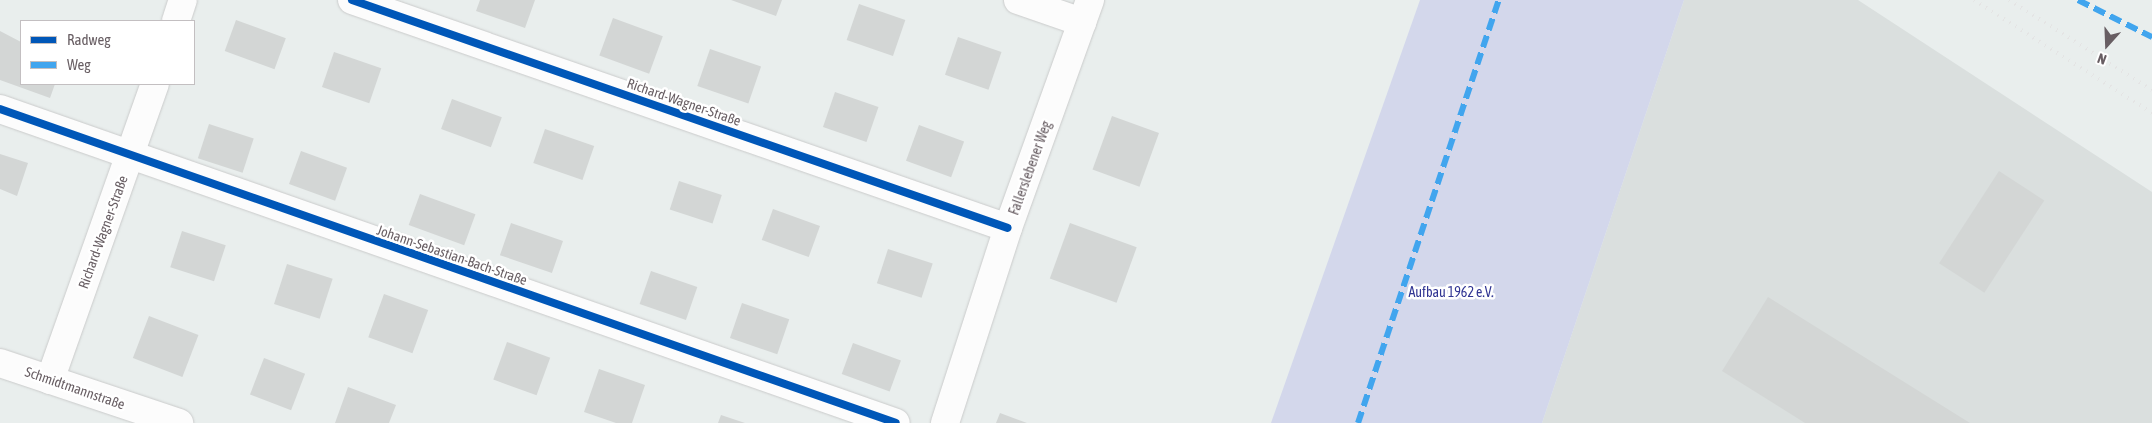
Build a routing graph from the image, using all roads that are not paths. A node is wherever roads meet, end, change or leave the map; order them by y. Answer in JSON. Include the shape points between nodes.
{"nodes":[{"id":1,"x":183,"y":0,"type":"edge"},
{"id":2,"x":352,"y":0,"type":"edge"},
{"id":3,"x":1018,"y":0,"type":"edge"},
{"id":4,"x":1086,"y":11,"type":"edge"},
{"id":5,"x":176,"y":20,"type":"edge"},
{"id":6,"x":155,"y":85,"type":"edge"},
{"id":7,"x":0,"y":109,"type":"edge"},
{"id":8,"x":131,"y":156,"type":"junction"},
{"id":9,"x":1008,"y":228,"type":"junction"},
{"id":10,"x":1,"y":368,"type":"edge"},
{"id":11,"x":50,"y":380,"type":"junction"},
{"id":12,"x":179,"y":423,"type":"edge"},
{"id":13,"x":896,"y":423,"type":"edge"},
{"id":14,"x":944,"y":423,"type":"edge"}],
"edges":[{"from":1,"to":5,"type":"street"},
{"from":2,"to":9,"type":"street","name":"Richard-Wagner-Straße"},
{"from":3,"to":4,"type":"street"},
{"from":4,"to":9,"type":"street","name":"Fallerslebener Weg"},
{"from":6,"to":8,"type":"street","name":"Richard-Wagner-Straße"},
{"from":7,"to":8,"type":"street","name":"Johann-Sebastian-Bach-Straße"},
{"from":8,"to":11,"type":"street","name":"Richard-Wagner-Straße"},
{"from":8,"to":13,"type":"street","name":"Johann-Sebastian-Bach-Straße"},
{"from":9,"to":14,"type":"street","name":"Fallerslebener Weg"},
{"from":10,"to":11,"type":"street","name":"Schmidtmannstraße"},
{"from":11,"to":12,"type":"street","name":"Schmidtmannstraße"}]}
